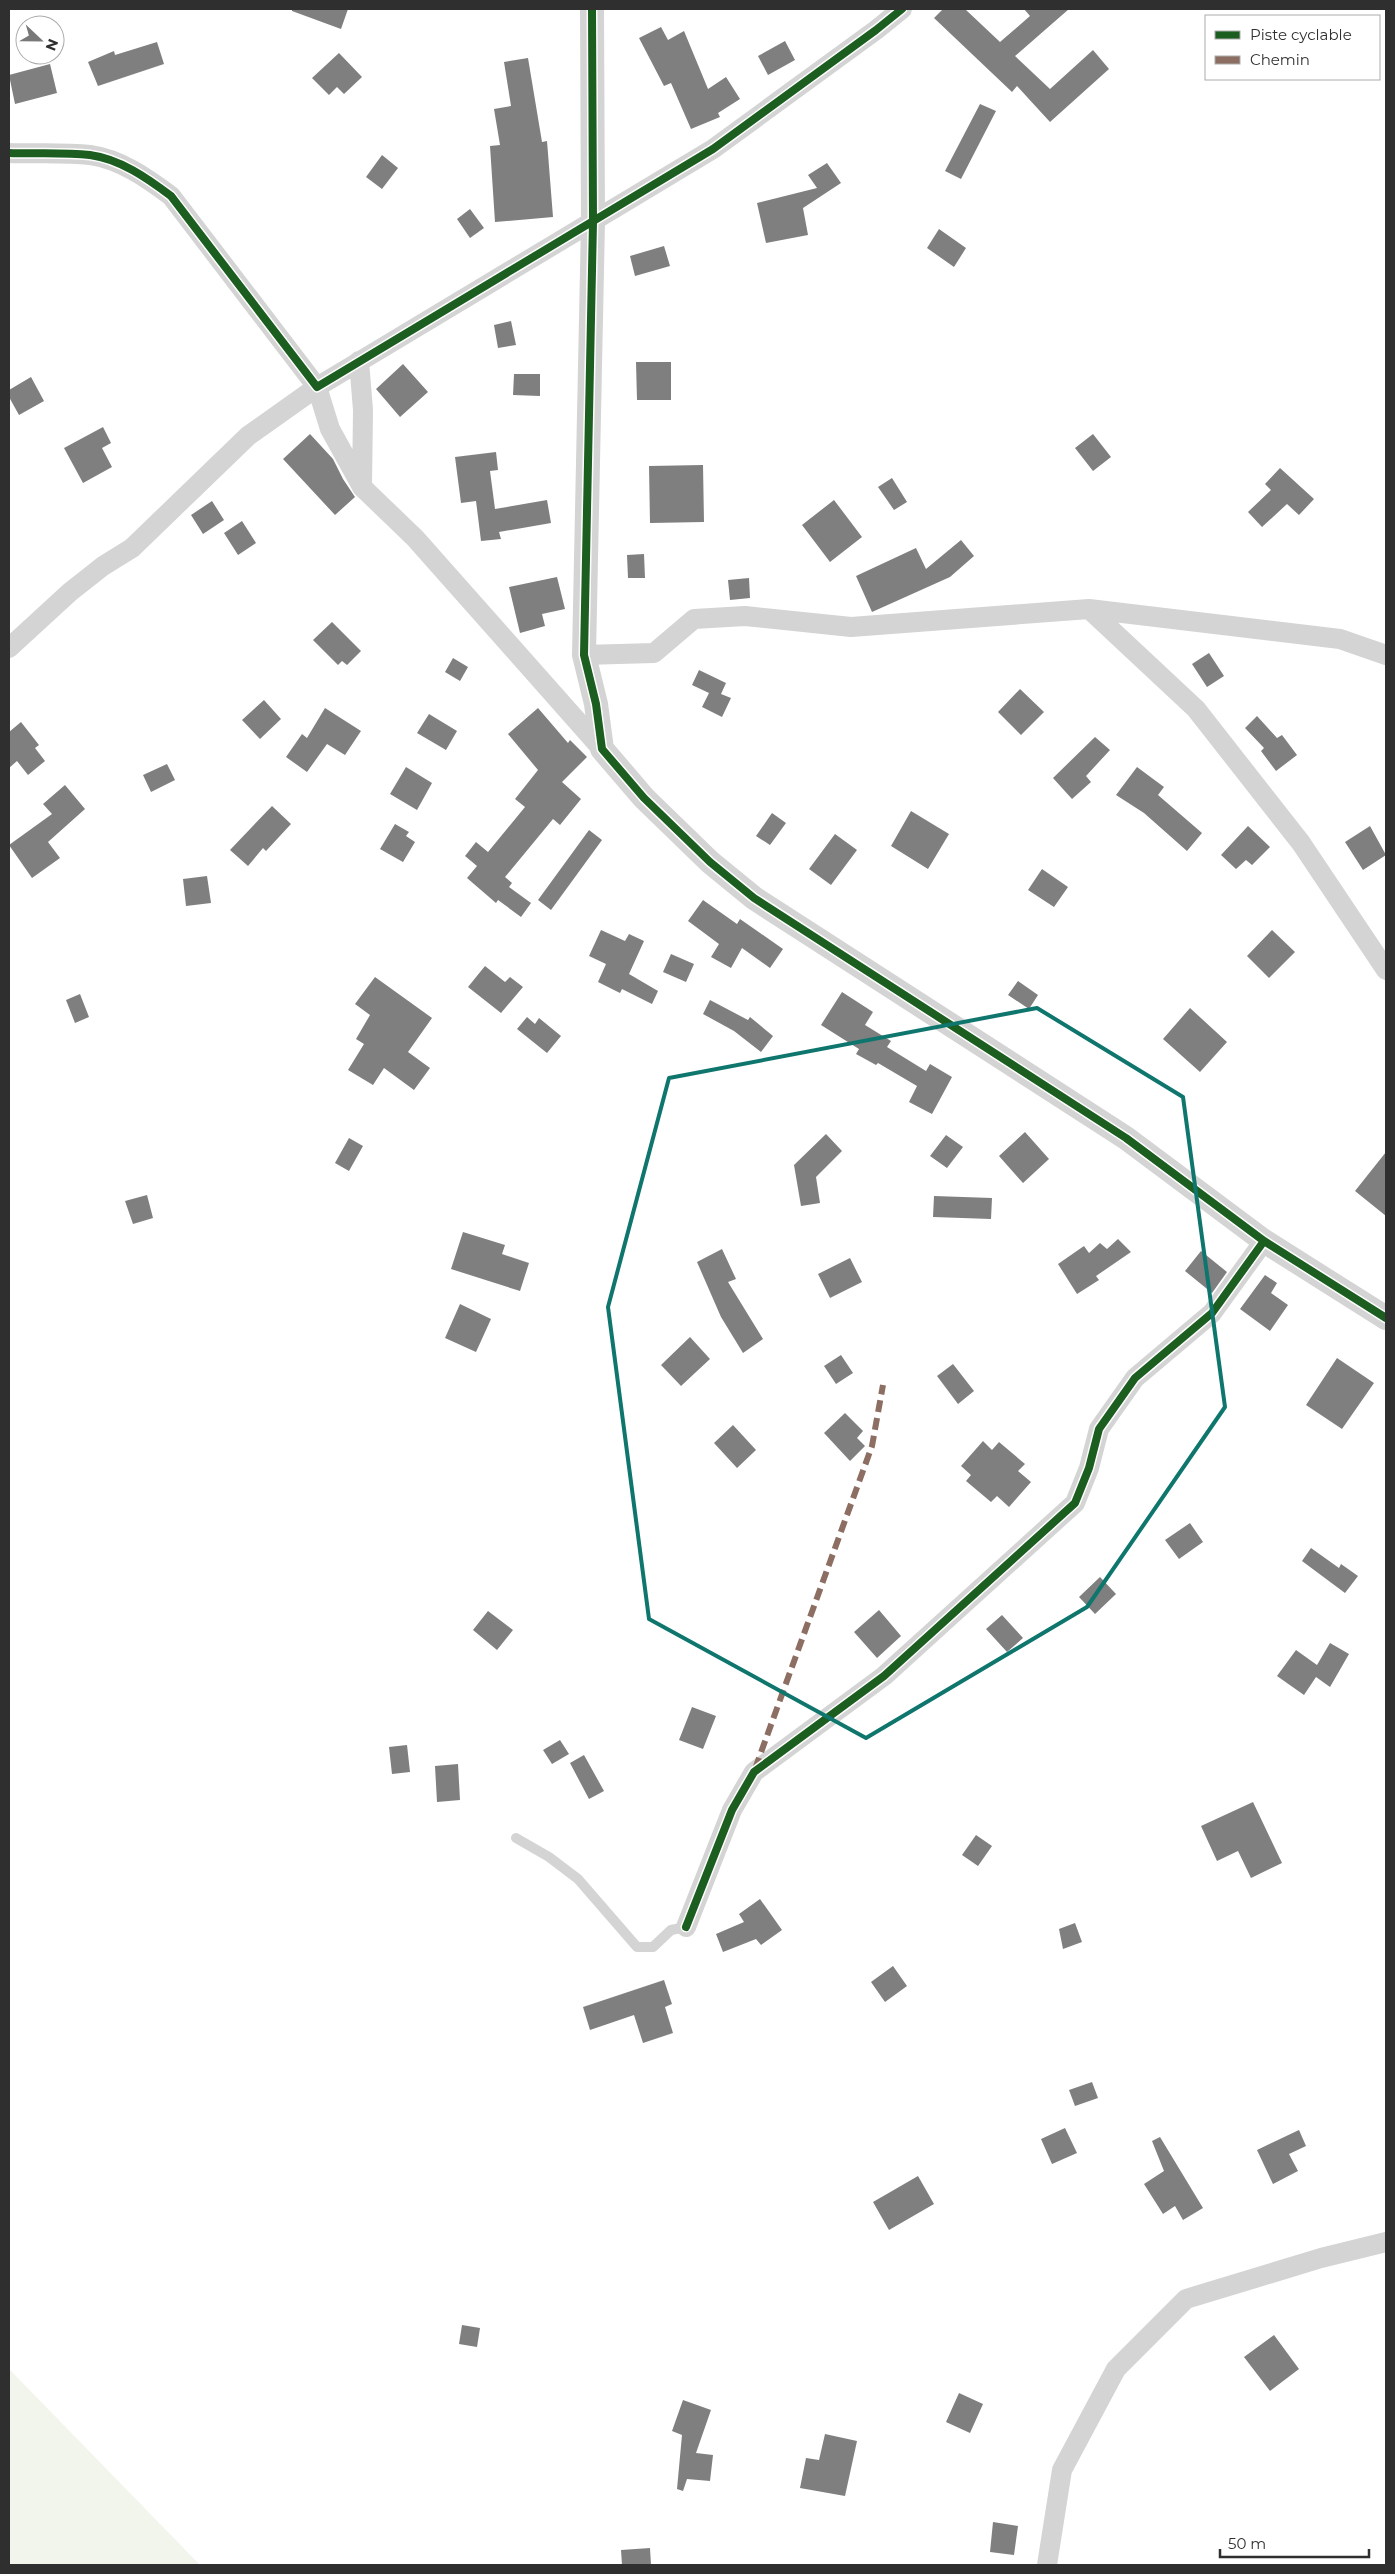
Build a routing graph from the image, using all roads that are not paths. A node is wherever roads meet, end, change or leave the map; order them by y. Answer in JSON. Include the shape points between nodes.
{"nodes":[{"id":1,"x":592,"y":9,"type":"edge"},
{"id":2,"x":902,"y":9,"type":"edge"},
{"id":3,"x":9,"y":153,"type":"edge"},
{"id":4,"x":593,"y":222,"type":"junction"},
{"id":5,"x":359,"y":361,"type":"junction"},
{"id":6,"x":317,"y":387,"type":"junction"},
{"id":7,"x":362,"y":487,"type":"junction"},
{"id":8,"x":1090,"y":609,"type":"junction"},
{"id":9,"x":9,"y":648,"type":"edge"},
{"id":10,"x":584,"y":655,"type":"junction"},
{"id":11,"x":1386,"y":655,"type":"edge"},
{"id":12,"x":602,"y":749,"type":"junction"},
{"id":13,"x":1386,"y":970,"type":"edge"},
{"id":14,"x":1264,"y":1241,"type":"junction"},
{"id":15,"x":1386,"y":1318,"type":"edge"},
{"id":16,"x":516,"y":1838,"type":"dead end"},
{"id":17,"x":686,"y":1927,"type":"joint"},
{"id":18,"x":1386,"y":2242,"type":"edge"},
{"id":19,"x":1047,"y":2565,"type":"edge"}],
"edges":[{"from":1,"to":4,"type":"street"},
{"from":2,"to":4,"type":"street","via":[[713,149]]},
{"from":3,"to":6,"type":"street","via":[[90,155],[122,165],[171,196]]},
{"from":4,"to":5,"type":"street"},
{"from":4,"to":10,"type":"street"},
{"from":5,"to":6,"type":"street"},
{"from":5,"to":7,"type":"street","via":[[363,410]]},
{"from":6,"to":7,"type":"street","via":[[330,429]]},
{"from":6,"to":9,"type":"street","via":[[248,436],[132,548],[70,592]]},
{"from":7,"to":12,"type":"street","via":[[415,538]]},
{"from":8,"to":10,"type":"street","via":[[851,627],[745,616],[694,619],[654,653]]},
{"from":8,"to":11,"type":"street","via":[[1340,639]]},
{"from":8,"to":13,"type":"street","via":[[1196,709],[1301,843]]},
{"from":10,"to":12,"type":"street","via":[[596,704]]},
{"from":12,"to":14,"type":"street","via":[[676,831],[754,898],[1126,1138]]},
{"from":14,"to":15,"type":"street"},
{"from":14,"to":17,"type":"street","via":[[1212,1313],[1135,1378],[1099,1429],[1089,1468],[1075,1503],[884,1676],[754,1772],[732,1810]]},
{"from":16,"to":17,"type":"lane","via":[[578,1879],[637,1947],[654,1948],[672,1930]]},
{"from":18,"to":19,"type":"street","via":[[1186,2299],[1116,2369],[1062,2470]]}]}
